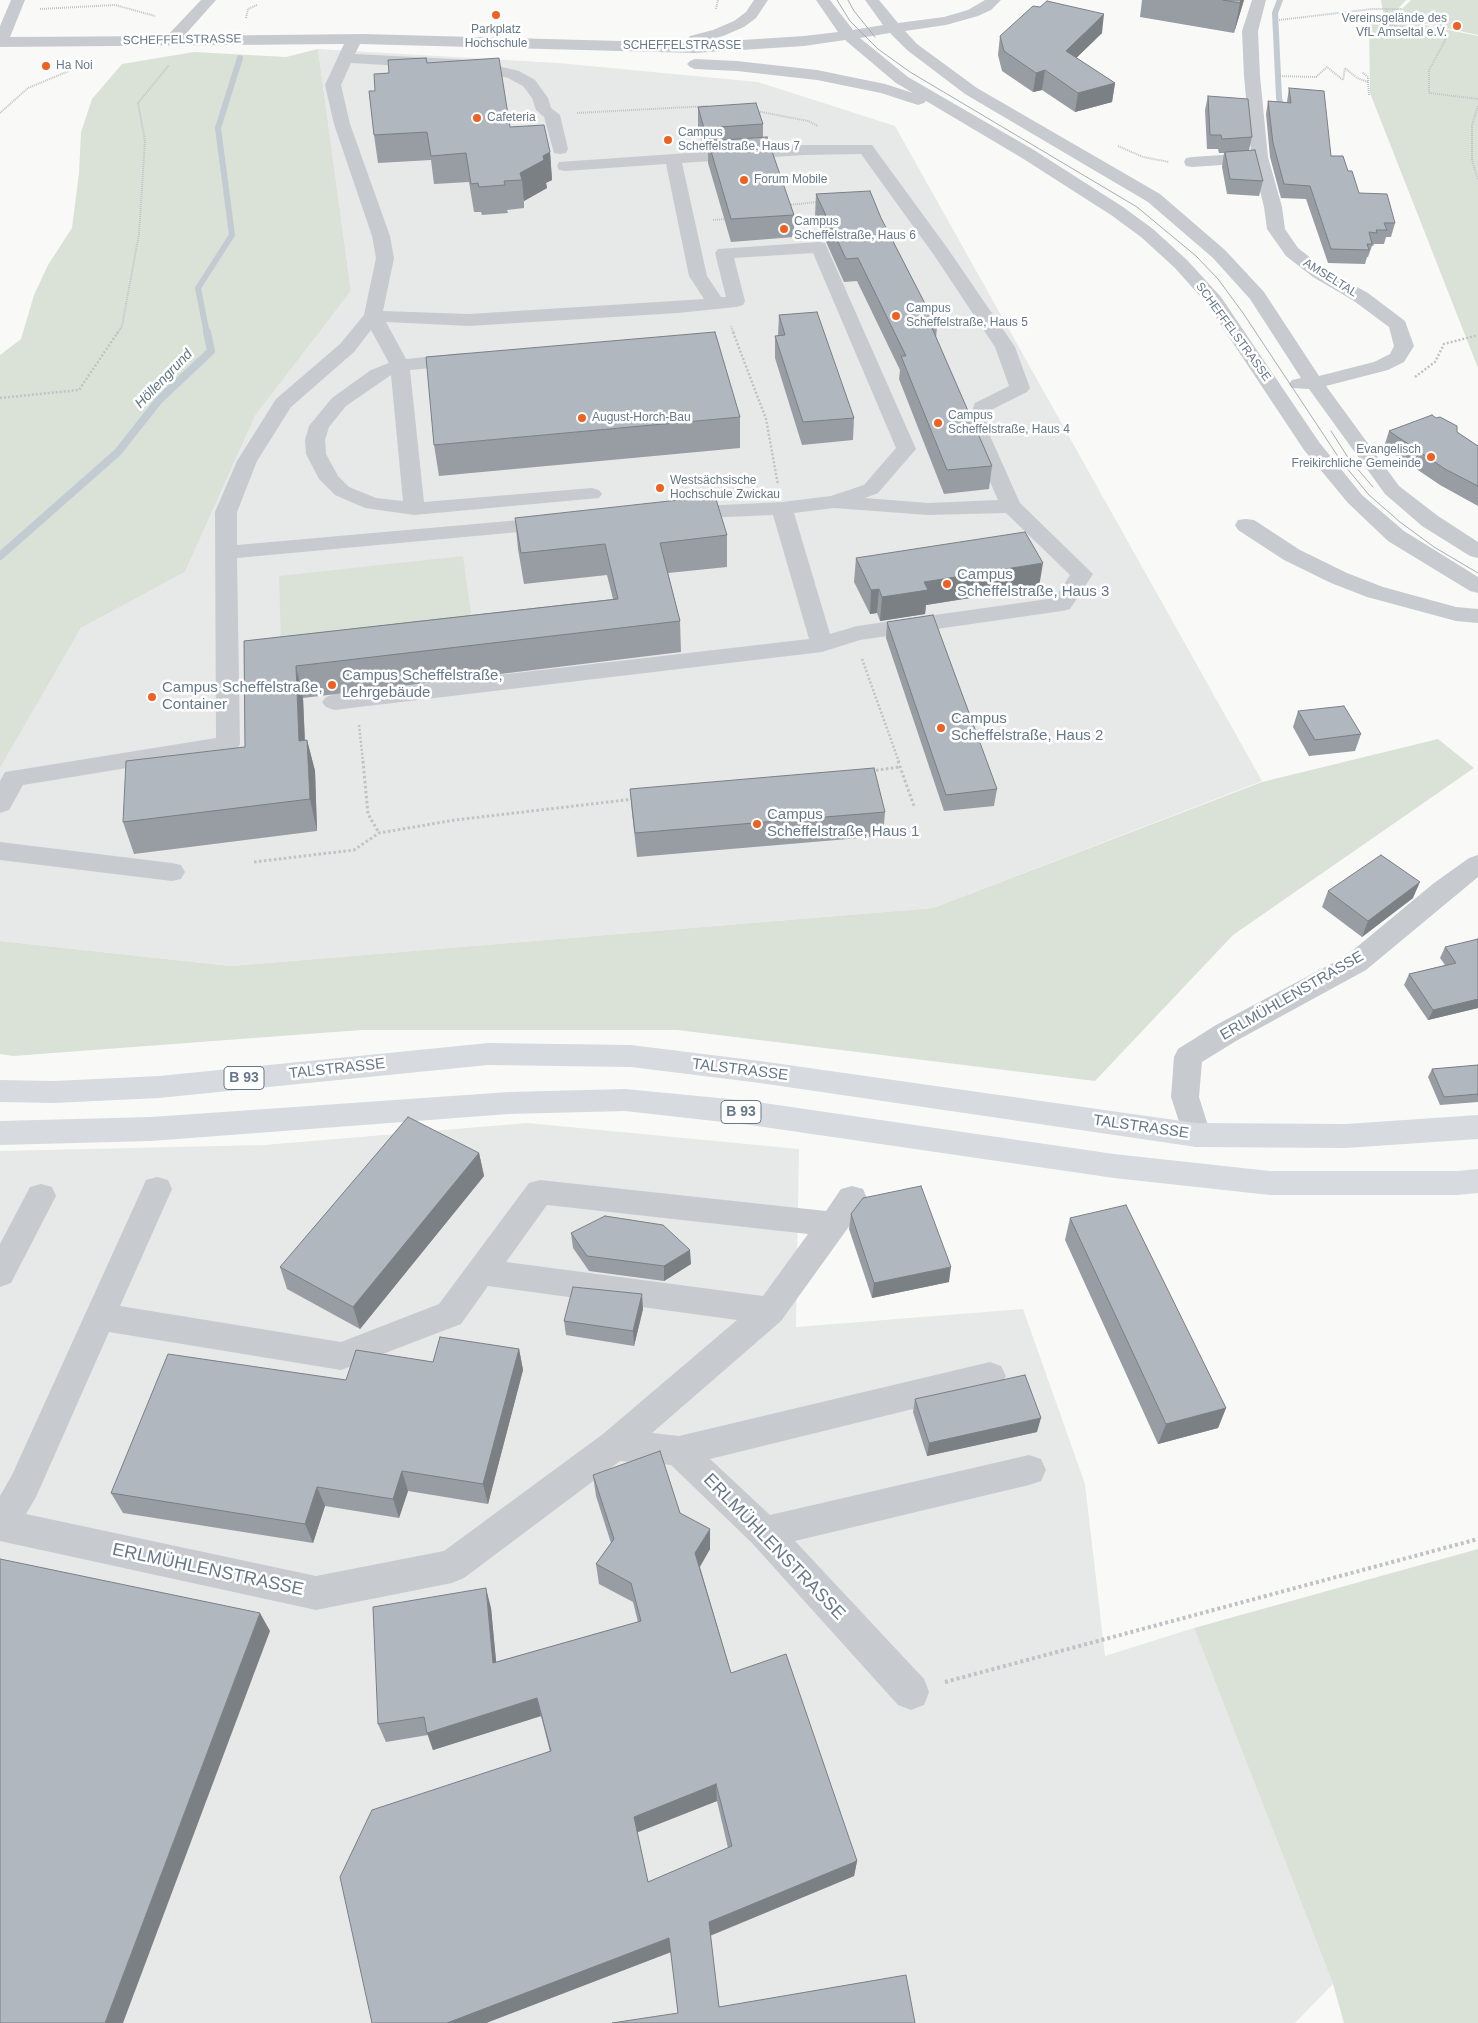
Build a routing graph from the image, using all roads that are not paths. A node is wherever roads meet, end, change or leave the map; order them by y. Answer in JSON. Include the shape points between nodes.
{"nodes":[{"id":1,"x":209,"y":0,"type":"edge"},
{"id":2,"x":761,"y":0,"type":"edge"},
{"id":3,"x":823,"y":0,"type":"edge"},
{"id":4,"x":872,"y":0,"type":"edge"},
{"id":5,"x":994,"y":0,"type":"edge"},
{"id":6,"x":1259,"y":0,"type":"edge"},
{"id":7,"x":16,"y":5,"type":"edge"},
{"id":8,"x":178,"y":34,"type":"junction"},
{"id":9,"x":359,"y":39,"type":"junction"},
{"id":10,"x":0,"y":42,"type":"edge"},
{"id":11,"x":657,"y":55,"type":"junction"},
{"id":12,"x":346,"y":58,"type":"junction"},
{"id":13,"x":679,"y":63,"type":"dead end"},
{"id":14,"x":956,"y":112,"type":"junction"},
{"id":15,"x":1260,"y":156,"type":"junction"},
{"id":16,"x":673,"y":158,"type":"junction"},
{"id":17,"x":1192,"y":162,"type":"dead end"},
{"id":18,"x":716,"y":303,"type":"junction"},
{"id":19,"x":373,"y":316,"type":"junction"},
{"id":20,"x":477,"y":358,"type":"edge"},
{"id":21,"x":400,"y":364,"type":"junction"},
{"id":22,"x":1314,"y":383,"type":"junction"},
{"id":23,"x":1272,"y":386,"type":"junction"},
{"id":24,"x":592,"y":494,"type":"dead end"},
{"id":25,"x":834,"y":502,"type":"junction"},
{"id":26,"x":1011,"y":506,"type":"junction"},
{"id":27,"x":782,"y":508,"type":"junction"},
{"id":28,"x":414,"y":509,"type":"junction"},
{"id":29,"x":659,"y":514,"type":"edge"},
{"id":30,"x":573,"y":520,"type":"edge"},
{"id":31,"x":1246,"y":525,"type":"dead end"},
{"id":32,"x":1478,"y":551,"type":"edge"},
{"id":33,"x":226,"y":552,"type":"junction"},
{"id":34,"x":1478,"y":586,"type":"edge"},
{"id":35,"x":1478,"y":616,"type":"edge"},
{"id":36,"x":822,"y":645,"type":"junction"},
{"id":37,"x":345,"y":701,"type":"road end"},
{"id":38,"x":0,"y":804,"type":"edge"},
{"id":39,"x":0,"y":851,"type":"edge"},
{"id":40,"x":1478,"y":864,"type":"edge"},
{"id":41,"x":172,"y":872,"type":"dead end"},
{"id":42,"x":0,"y":1091,"type":"edge"},
{"id":43,"x":1478,"y":1127,"type":"edge"},
{"id":44,"x":0,"y":1133,"type":"edge"},
{"id":45,"x":1196,"y":1135,"type":"junction"},
{"id":46,"x":1478,"y":1181,"type":"edge"},
{"id":47,"x":157,"y":1189,"type":"dead end"},
{"id":48,"x":41,"y":1196,"type":"dead end"},
{"id":49,"x":852,"y":1198,"type":"dead end"},
{"id":50,"x":832,"y":1224,"type":"junction"},
{"id":51,"x":481,"y":1272,"type":"junction"},
{"id":52,"x":0,"y":1274,"type":"edge"},
{"id":53,"x":770,"y":1311,"type":"junction"},
{"id":54,"x":100,"y":1317,"type":"junction"},
{"id":55,"x":990,"y":1376,"type":"dead end"},
{"id":56,"x":615,"y":1445,"type":"junction"},
{"id":57,"x":678,"y":1451,"type":"junction"},
{"id":58,"x":1029,"y":1470,"type":"dead end"},
{"id":59,"x":1,"y":1525,"type":"edge"},
{"id":60,"x":764,"y":1532,"type":"junction"},
{"id":61,"x":911,"y":1692,"type":"road end"}],
"edges":[{"from":1,"to":8,"type":"street"},
{"from":2,"to":11,"type":"street","via":[[751,15],[738,24]]},
{"from":3,"to":14,"type":"street","name":"SCHEFFELSTRASSE","via":[[837,21],[873,57],[902,80]]},
{"from":4,"to":22,"type":"street","via":[[884,18],[912,47],[970,91],[1154,198],[1219,254],[1257,296]]},
{"from":5,"to":11,"type":"street","name":"SCHEFFELSTRASSE","via":[[973,13],[946,21],[804,41],[704,48]]},
{"from":6,"to":15,"type":"street","name":"AMSELTAL","via":[[1250,32]]},
{"from":7,"to":10,"type":"street"},
{"from":8,"to":9,"type":"street","name":"SCHEFFELSTRASSE"},
{"from":8,"to":10,"type":"street","name":"SCHEFFELSTRASSE"},
{"from":9,"to":11,"type":"street","name":"SCHEFFELSTRASSE","via":[[381,47],[414,52]]},
{"from":9,"to":12,"type":"street"},
{"from":12,"to":16,"type":"street","via":[[472,64],[513,74],[529,83],[544,110],[552,115],[563,157]]},
{"from":12,"to":19,"type":"street","via":[[333,85],[342,124],[381,236],[385,258]]},
{"from":13,"to":14,"type":"street","name":"SCHEFFELSTRASSE","via":[[817,75],[885,89]]},
{"from":14,"to":23,"type":"street","name":"SCHEFFELSTRASSE","via":[[1036,159],[1148,233],[1214,302]]},
{"from":15,"to":17,"type":"street"},
{"from":15,"to":22,"type":"street","name":"AMSELTAL","via":[[1276,229],[1292,252],[1398,325],[1404,346],[1397,358],[1381,366]]},
{"from":16,"to":18,"type":"street","via":[[698,276]]},
{"from":16,"to":26,"type":"street","via":[[866,149],[1005,347],[1020,388],[982,407],[976,427]]},
{"from":18,"to":19,"type":"street","via":[[469,320]]},
{"from":18,"to":25,"type":"street","via":[[736,301],[724,254],[819,247],[906,449],[871,489]]},
{"from":19,"to":21,"type":"street"},
{"from":19,"to":33,"type":"street","via":[[347,348],[283,403],[247,461],[226,512]]},
{"from":20,"to":21,"type":"street"},
{"from":21,"to":28,"type":"street"},
{"from":21,"to":28,"type":"street","via":[[378,374],[339,402],[319,426],[316,454],[329,479],[342,491],[372,504]]},
{"from":22,"to":23,"type":"street","name":"AMSELTAL"},
{"from":22,"to":32,"type":"street","via":[[1392,490],[1430,522]]},
{"from":23,"to":34,"type":"street","name":"SCHEFFELSTRASSE","via":[[1311,446],[1355,499],[1396,536]]},
{"from":24,"to":28,"type":"street"},
{"from":25,"to":26,"type":"street","via":[[928,509]]},
{"from":25,"to":27,"type":"street"},
{"from":26,"to":36,"type":"street","via":[[1082,574],[1062,604],[857,633]]},
{"from":27,"to":29,"type":"street"},
{"from":27,"to":36,"type":"street"},
{"from":30,"to":33,"type":"street"},
{"from":31,"to":35,"type":"street","via":[[1292,555],[1339,578],[1456,614]]},
{"from":33,"to":38,"type":"street","via":[[228,744],[14,778]]},
{"from":36,"to":37,"type":"street"},
{"from":39,"to":41,"type":"street"},
{"from":40,"to":45,"type":"street","name":"ERLMÜHLENSTRASSE","via":[[1356,963],[1188,1057],[1185,1097]]},
{"from":42,"to":45,"type":"main road","name":"TALSTRASSE","number":"B 93","via":[[159,1087],[488,1054],[631,1056]]},
{"from":43,"to":45,"type":"main road","name":"TALSTRASSE","number":"B 93","via":[[1346,1136]]},
{"from":44,"to":46,"type":"main road","number":"B 93","via":[[151,1129],[509,1103],[625,1100],[750,1112],[1114,1166],[1270,1183]]},
{"from":47,"to":54,"type":"street"},
{"from":48,"to":52,"type":"street"},
{"from":49,"to":50,"type":"street","name":"ERLMÜHLENSTRASSE"},
{"from":50,"to":51,"type":"street","via":[[540,1192]]},
{"from":50,"to":53,"type":"street","name":"ERLMÜHLENSTRASSE"},
{"from":51,"to":53,"type":"street"},
{"from":51,"to":54,"type":"street","via":[[450,1314],[341,1356]]},
{"from":53,"to":56,"type":"street","name":"ERLMÜHLENSTRASSE"},
{"from":54,"to":59,"type":"street","via":[[24,1486]]},
{"from":55,"to":57,"type":"street"},
{"from":56,"to":57,"type":"street"},
{"from":56,"to":59,"type":"street","name":"ERLMÜHLENSTRASSE","via":[[452,1566],[316,1594]]},
{"from":57,"to":60,"type":"street","name":"ERLMÜHLENSTRASSE"},
{"from":58,"to":60,"type":"street"},
{"from":60,"to":61,"type":"street","name":"ERLMÜHLENSTRASSE"}]}
